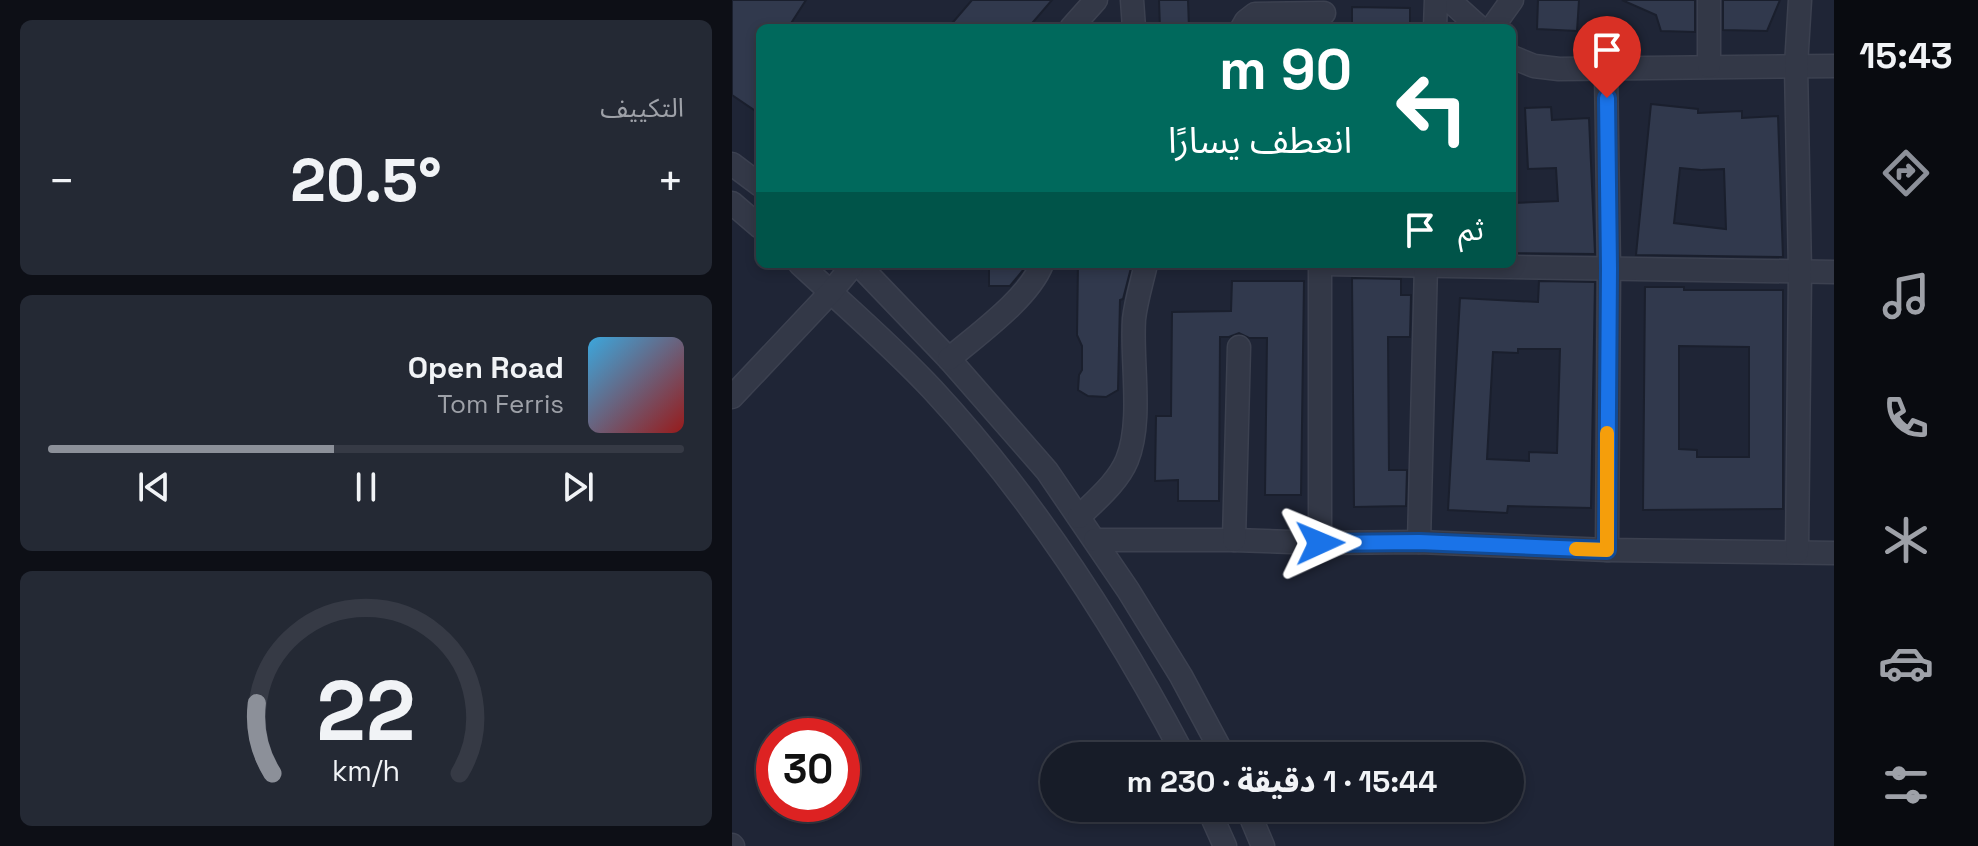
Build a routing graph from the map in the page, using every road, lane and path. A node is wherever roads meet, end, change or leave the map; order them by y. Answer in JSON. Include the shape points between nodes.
{"nodes":[{"id":1,"x":1096,"y":0,"type":"edge"},
{"id":2,"x":1132,"y":0,"type":"edge"},
{"id":3,"x":1436,"y":0,"type":"edge"},
{"id":4,"x":1449,"y":0,"type":"edge"},
{"id":5,"x":1512,"y":0,"type":"edge"},
{"id":6,"x":1709,"y":0,"type":"edge"},
{"id":7,"x":1800,"y":0,"type":"edge"},
{"id":8,"x":1324,"y":14,"type":"edge"},
{"id":9,"x":1075,"y":24,"type":"edge"},
{"id":10,"x":1134,"y":24,"type":"edge"},
{"id":11,"x":1245,"y":24,"type":"edge"},
{"id":12,"x":1435,"y":24,"type":"edge"},
{"id":13,"x":1476,"y":24,"type":"edge"},
{"id":14,"x":1495,"y":24,"type":"edge"},
{"id":15,"x":1516,"y":59,"type":"edge"},
{"id":16,"x":1709,"y":66,"type":"junction"},
{"id":17,"x":1796,"y":66,"type":"junction"},
{"id":18,"x":1834,"y":66,"type":"edge"},
{"id":19,"x":1606,"y":70,"type":"junction"},
{"id":20,"x":732,"y":164,"type":"edge"},
{"id":21,"x":756,"y":182,"type":"edge"},
{"id":22,"x":732,"y":203,"type":"edge"},
{"id":23,"x":756,"y":224,"type":"edge"},
{"id":24,"x":1516,"y":267,"type":"edge"},
{"id":25,"x":804,"y":268,"type":"edge"},
{"id":26,"x":852,"y":268,"type":"edge"},
{"id":27,"x":860,"y":268,"type":"edge"},
{"id":28,"x":1040,"y":268,"type":"edge"},
{"id":29,"x":1145,"y":268,"type":"edge"},
{"id":30,"x":1322,"y":268,"type":"edge"},
{"id":31,"x":1426,"y":268,"type":"edge"},
{"id":32,"x":1609,"y":269,"type":"junction"},
{"id":33,"x":1800,"y":272,"type":"junction"},
{"id":34,"x":1834,"y":272,"type":"edge"},
{"id":35,"x":830,"y":293,"type":"junction"},
{"id":36,"x":1239,"y":347,"type":"dead end"},
{"id":37,"x":949,"y":359,"type":"junction"},
{"id":38,"x":732,"y":397,"type":"edge"},
{"id":39,"x":1079,"y":517,"type":"junction"},
{"id":40,"x":1095,"y":540,"type":"junction"},
{"id":41,"x":1234,"y":540,"type":"junction"},
{"id":42,"x":1419,"y":542,"type":"junction"},
{"id":43,"x":1320,"y":543,"type":"junction"},
{"id":44,"x":1607,"y":550,"type":"junction"},
{"id":45,"x":1797,"y":552,"type":"junction"},
{"id":46,"x":1834,"y":553,"type":"edge"},
{"id":47,"x":1177,"y":742,"type":"edge"},
{"id":48,"x":1216,"y":742,"type":"edge"},
{"id":49,"x":1214,"y":822,"type":"edge"},
{"id":50,"x":1253,"y":822,"type":"edge"},
{"id":51,"x":1225,"y":846,"type":"edge"},
{"id":52,"x":1263,"y":846,"type":"edge"}],
"edges":[{"from":1,"to":9,"type":"street"},
{"from":2,"to":10,"type":"street"},
{"from":3,"to":12,"type":"street"},
{"from":4,"to":13,"type":"street"},
{"from":5,"to":14,"type":"street"},
{"from":6,"to":16,"type":"street"},
{"from":7,"to":17,"type":"street"},
{"from":8,"to":11,"type":"street","via":[[1255,14]]},
{"from":15,"to":19,"type":"street","via":[[1547,68]]},
{"from":16,"to":17,"type":"street"},
{"from":16,"to":19,"type":"street"},
{"from":17,"to":18,"type":"street"},
{"from":17,"to":33,"type":"street"},
{"from":19,"to":32,"type":"street"},
{"from":20,"to":21,"type":"street"},
{"from":22,"to":23,"type":"street"},
{"from":24,"to":32,"type":"street"},
{"from":25,"to":35,"type":"street"},
{"from":26,"to":35,"type":"street"},
{"from":27,"to":37,"type":"street"},
{"from":28,"to":37,"type":"street","via":[[1023,293]]},
{"from":29,"to":39,"type":"street","via":[[1134,316],[1131,449],[1115,479]]},
{"from":30,"to":43,"type":"street"},
{"from":31,"to":42,"type":"street"},
{"from":32,"to":33,"type":"street"},
{"from":32,"to":44,"type":"street"},
{"from":33,"to":34,"type":"street"},
{"from":33,"to":45,"type":"street"},
{"from":35,"to":38,"type":"street"},
{"from":35,"to":47,"type":"street","via":[[931,388],[1015,487],[1098,604]]},
{"from":36,"to":41,"type":"street"},
{"from":37,"to":39,"type":"street","via":[[1047,471]]},
{"from":39,"to":40,"type":"street"},
{"from":40,"to":41,"type":"street"},
{"from":40,"to":48,"type":"street"},
{"from":41,"to":43,"type":"street"},
{"from":42,"to":43,"type":"street"},
{"from":42,"to":44,"type":"street"},
{"from":44,"to":45,"type":"street"},
{"from":45,"to":46,"type":"street"},
{"from":49,"to":51,"type":"street"},
{"from":50,"to":52,"type":"street"}]}
